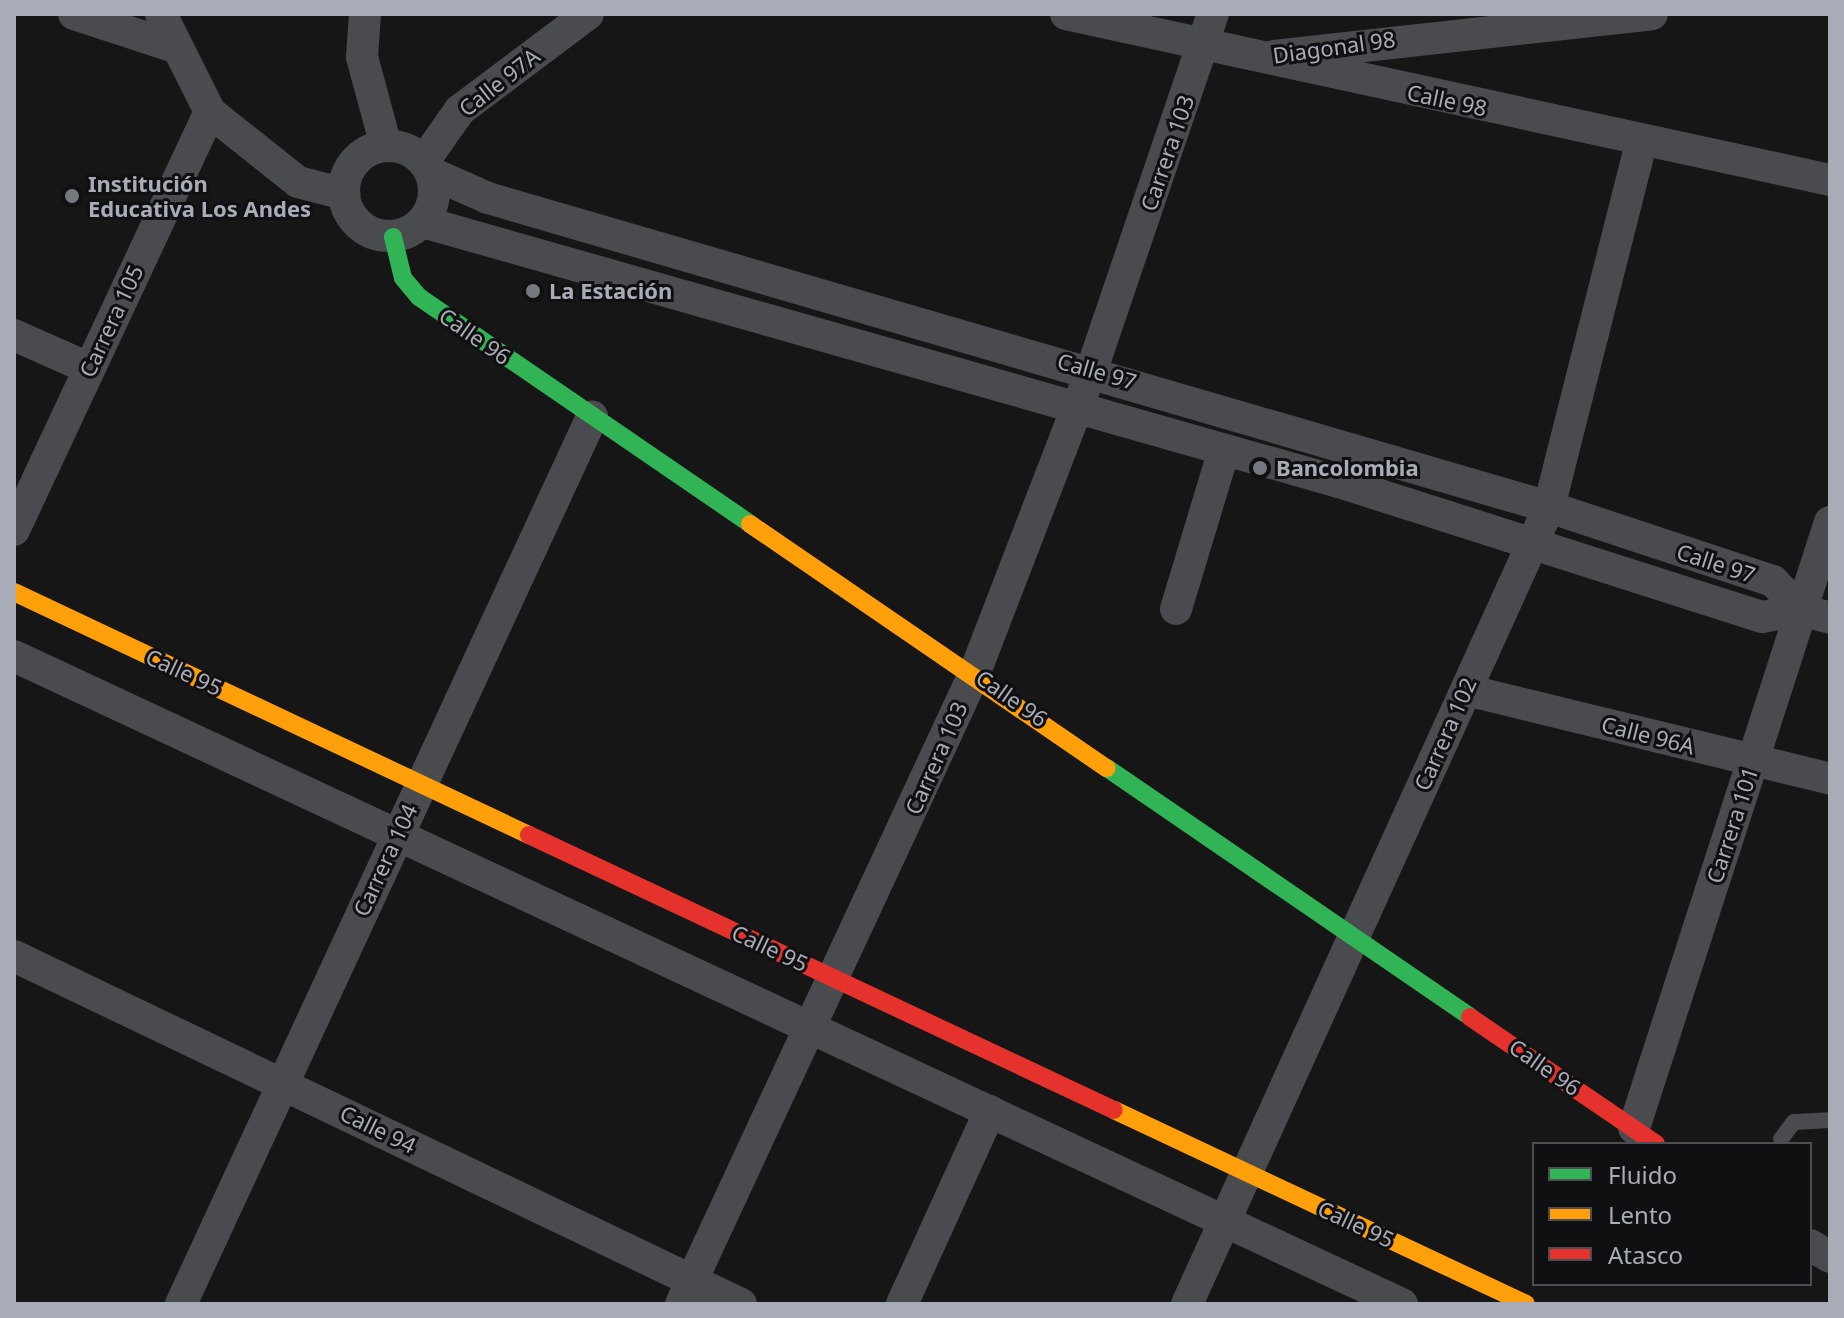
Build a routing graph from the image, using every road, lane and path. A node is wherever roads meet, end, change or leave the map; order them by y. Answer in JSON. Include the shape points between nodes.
{"nodes":[{"id":1,"x":74,"y":14,"type":"edge"},
{"id":2,"x":161,"y":14,"type":"edge"},
{"id":3,"x":365,"y":14,"type":"edge"},
{"id":4,"x":588,"y":14,"type":"edge"},
{"id":5,"x":1066,"y":14,"type":"edge"},
{"id":6,"x":1213,"y":14,"type":"edge"},
{"id":7,"x":1652,"y":14,"type":"edge"},
{"id":8,"x":172,"y":46,"type":"junction"},
{"id":9,"x":1203,"y":48,"type":"junction"},
{"id":10,"x":1255,"y":58,"type":"junction"},
{"id":11,"x":210,"y":112,"type":"junction"},
{"id":12,"x":1641,"y":143,"type":"junction"},
{"id":13,"x":386,"y":146,"type":"junction"},
{"id":14,"x":427,"y":167,"type":"junction"},
{"id":15,"x":1830,"y":180,"type":"edge"},
{"id":16,"x":344,"y":194,"type":"junction"},
{"id":17,"x":423,"y":222,"type":"junction"},
{"id":18,"x":393,"y":237,"type":"junction"},
{"id":19,"x":14,"y":335,"type":"edge"},
{"id":20,"x":88,"y":368,"type":"junction"},
{"id":21,"x":1092,"y":369,"type":"junction"},
{"id":22,"x":1076,"y":406,"type":"junction"},
{"id":23,"x":592,"y":417,"type":"junction"},
{"id":24,"x":1224,"y":450,"type":"junction"},
{"id":25,"x":1549,"y":507,"type":"junction"},
{"id":26,"x":1830,"y":522,"type":"edge"},
{"id":27,"x":14,"y":530,"type":"edge"},
{"id":28,"x":1533,"y":540,"type":"junction"},
{"id":29,"x":14,"y":592,"type":"edge"},
{"id":30,"x":1176,"y":609,"type":"dead end"},
{"id":31,"x":1816,"y":614,"type":"edge"},
{"id":32,"x":14,"y":656,"type":"edge"},
{"id":33,"x":975,"y":672,"type":"junction"},
{"id":34,"x":1466,"y":690,"type":"junction"},
{"id":35,"x":1753,"y":761,"type":"junction"},
{"id":36,"x":1830,"y":779,"type":"edge"},
{"id":37,"x":420,"y":782,"type":"junction"},
{"id":38,"x":398,"y":831,"type":"junction"},
{"id":39,"x":1354,"y":935,"type":"junction"},
{"id":40,"x":14,"y":956,"type":"edge"},
{"id":41,"x":836,"y":979,"type":"junction"},
{"id":42,"x":813,"y":1030,"type":"junction"},
{"id":43,"x":282,"y":1083,"type":"junction"},
{"id":44,"x":990,"y":1111,"type":"junction"},
{"id":45,"x":1830,"y":1120,"type":"edge"},
{"id":46,"x":1645,"y":1136,"type":"edge"},
{"id":47,"x":1781,"y":1139,"type":"dead end"},
{"id":48,"x":1247,"y":1172,"type":"junction"},
{"id":49,"x":1225,"y":1221,"type":"junction"},
{"id":50,"x":1812,"y":1246,"type":"edge"},
{"id":51,"x":1830,"y":1257,"type":"edge"},
{"id":52,"x":686,"y":1292,"type":"edge"},
{"id":53,"x":181,"y":1304,"type":"edge"},
{"id":54,"x":741,"y":1304,"type":"edge"},
{"id":55,"x":902,"y":1304,"type":"edge"},
{"id":56,"x":1187,"y":1304,"type":"edge"},
{"id":57,"x":1402,"y":1304,"type":"edge"},
{"id":58,"x":1526,"y":1304,"type":"edge"}],
"edges":[{"from":1,"to":8,"type":"street"},
{"from":2,"to":8,"type":"street"},
{"from":3,"to":13,"type":"street","via":[[362,57]]},
{"from":4,"to":14,"type":"street","name":"Calle 97A","via":[[460,110]]},
{"from":5,"to":9,"type":"street","name":"Calle 98"},
{"from":6,"to":9,"type":"street","name":"Carrera 103"},
{"from":7,"to":10,"type":"street","name":"Diagonal 98","via":[[1414,35]]},
{"from":8,"to":11,"type":"street"},
{"from":9,"to":10,"type":"street","name":"Calle 98"},
{"from":9,"to":21,"type":"street","name":"Carrera 103"},
{"from":10,"to":12,"type":"street","name":"Calle 98"},
{"from":11,"to":16,"type":"street","via":[[298,182]]},
{"from":11,"to":20,"type":"street","name":"Carrera 105"},
{"from":12,"to":15,"type":"street","name":"Calle 98"},
{"from":12,"to":25,"type":"street","name":"Carrera 102"},
{"from":13,"to":14,"type":"street"},
{"from":13,"to":16,"type":"street","via":[[351,167]]},
{"from":14,"to":17,"type":"street","via":[[434,199]]},
{"from":14,"to":21,"type":"street","name":"Calle 97","via":[[488,198]]},
{"from":16,"to":18,"type":"street","via":[[359,225]]},
{"from":17,"to":18,"type":"street"},
{"from":17,"to":22,"type":"street","name":"Calle 97"},
{"from":18,"to":23,"type":"street","name":"Calle 96","via":[[403,278],[419,297]]},
{"from":19,"to":20,"type":"street"},
{"from":20,"to":27,"type":"street","name":"Carrera 105"},
{"from":21,"to":22,"type":"street","name":"Carrera 103"},
{"from":21,"to":25,"type":"street","name":"Calle 97"},
{"from":22,"to":24,"type":"street","name":"Calle 97"},
{"from":22,"to":33,"type":"street","name":"Carrera 103"},
{"from":23,"to":33,"type":"street","name":"Calle 96"},
{"from":23,"to":37,"type":"street","name":"Carrera 104"},
{"from":24,"to":28,"type":"street","name":"Calle 97"},
{"from":24,"to":30,"type":"street"},
{"from":25,"to":28,"type":"street","name":"Carrera 102"},
{"from":25,"to":31,"type":"street","name":"Calle 97","via":[[1773,581]]},
{"from":26,"to":31,"type":"street","name":"Carrera 101"},
{"from":28,"to":31,"type":"street","name":"Calle 97","via":[[1762,617]]},
{"from":28,"to":34,"type":"street","name":"Carrera 102"},
{"from":29,"to":37,"type":"street","name":"Calle 95"},
{"from":31,"to":35,"type":"street","name":"Carrera 101"},
{"from":32,"to":38,"type":"street"},
{"from":33,"to":39,"type":"street","name":"Calle 96"},
{"from":33,"to":41,"type":"street","name":"Carrera 103"},
{"from":34,"to":35,"type":"street","name":"Calle 96A"},
{"from":34,"to":39,"type":"street","name":"Carrera 102"},
{"from":35,"to":36,"type":"street","name":"Calle 96A"},
{"from":35,"to":46,"type":"street","name":"Carrera 101"},
{"from":37,"to":38,"type":"street","name":"Carrera 104"},
{"from":37,"to":41,"type":"street","name":"Calle 95"},
{"from":38,"to":42,"type":"street"},
{"from":38,"to":43,"type":"street","name":"Carrera 104"},
{"from":39,"to":46,"type":"street","name":"Calle 96"},
{"from":39,"to":48,"type":"street","name":"Carrera 102"},
{"from":40,"to":43,"type":"street","name":"Calle 94"},
{"from":41,"to":42,"type":"street","name":"Carrera 103"},
{"from":41,"to":48,"type":"street","name":"Calle 95"},
{"from":42,"to":44,"type":"street"},
{"from":42,"to":52,"type":"street","name":"Carrera 103"},
{"from":43,"to":52,"type":"street","name":"Calle 94"},
{"from":43,"to":53,"type":"street","name":"Carrera 104"},
{"from":44,"to":49,"type":"street"},
{"from":44,"to":55,"type":"street"},
{"from":45,"to":47,"type":"lane","via":[[1794,1122]]},
{"from":48,"to":49,"type":"street","name":"Carrera 102"},
{"from":48,"to":58,"type":"street","name":"Calle 95"},
{"from":49,"to":56,"type":"street","name":"Carrera 102"},
{"from":49,"to":57,"type":"street"},
{"from":50,"to":51,"type":"street"},
{"from":52,"to":54,"type":"street","name":"Calle 94"}]}
